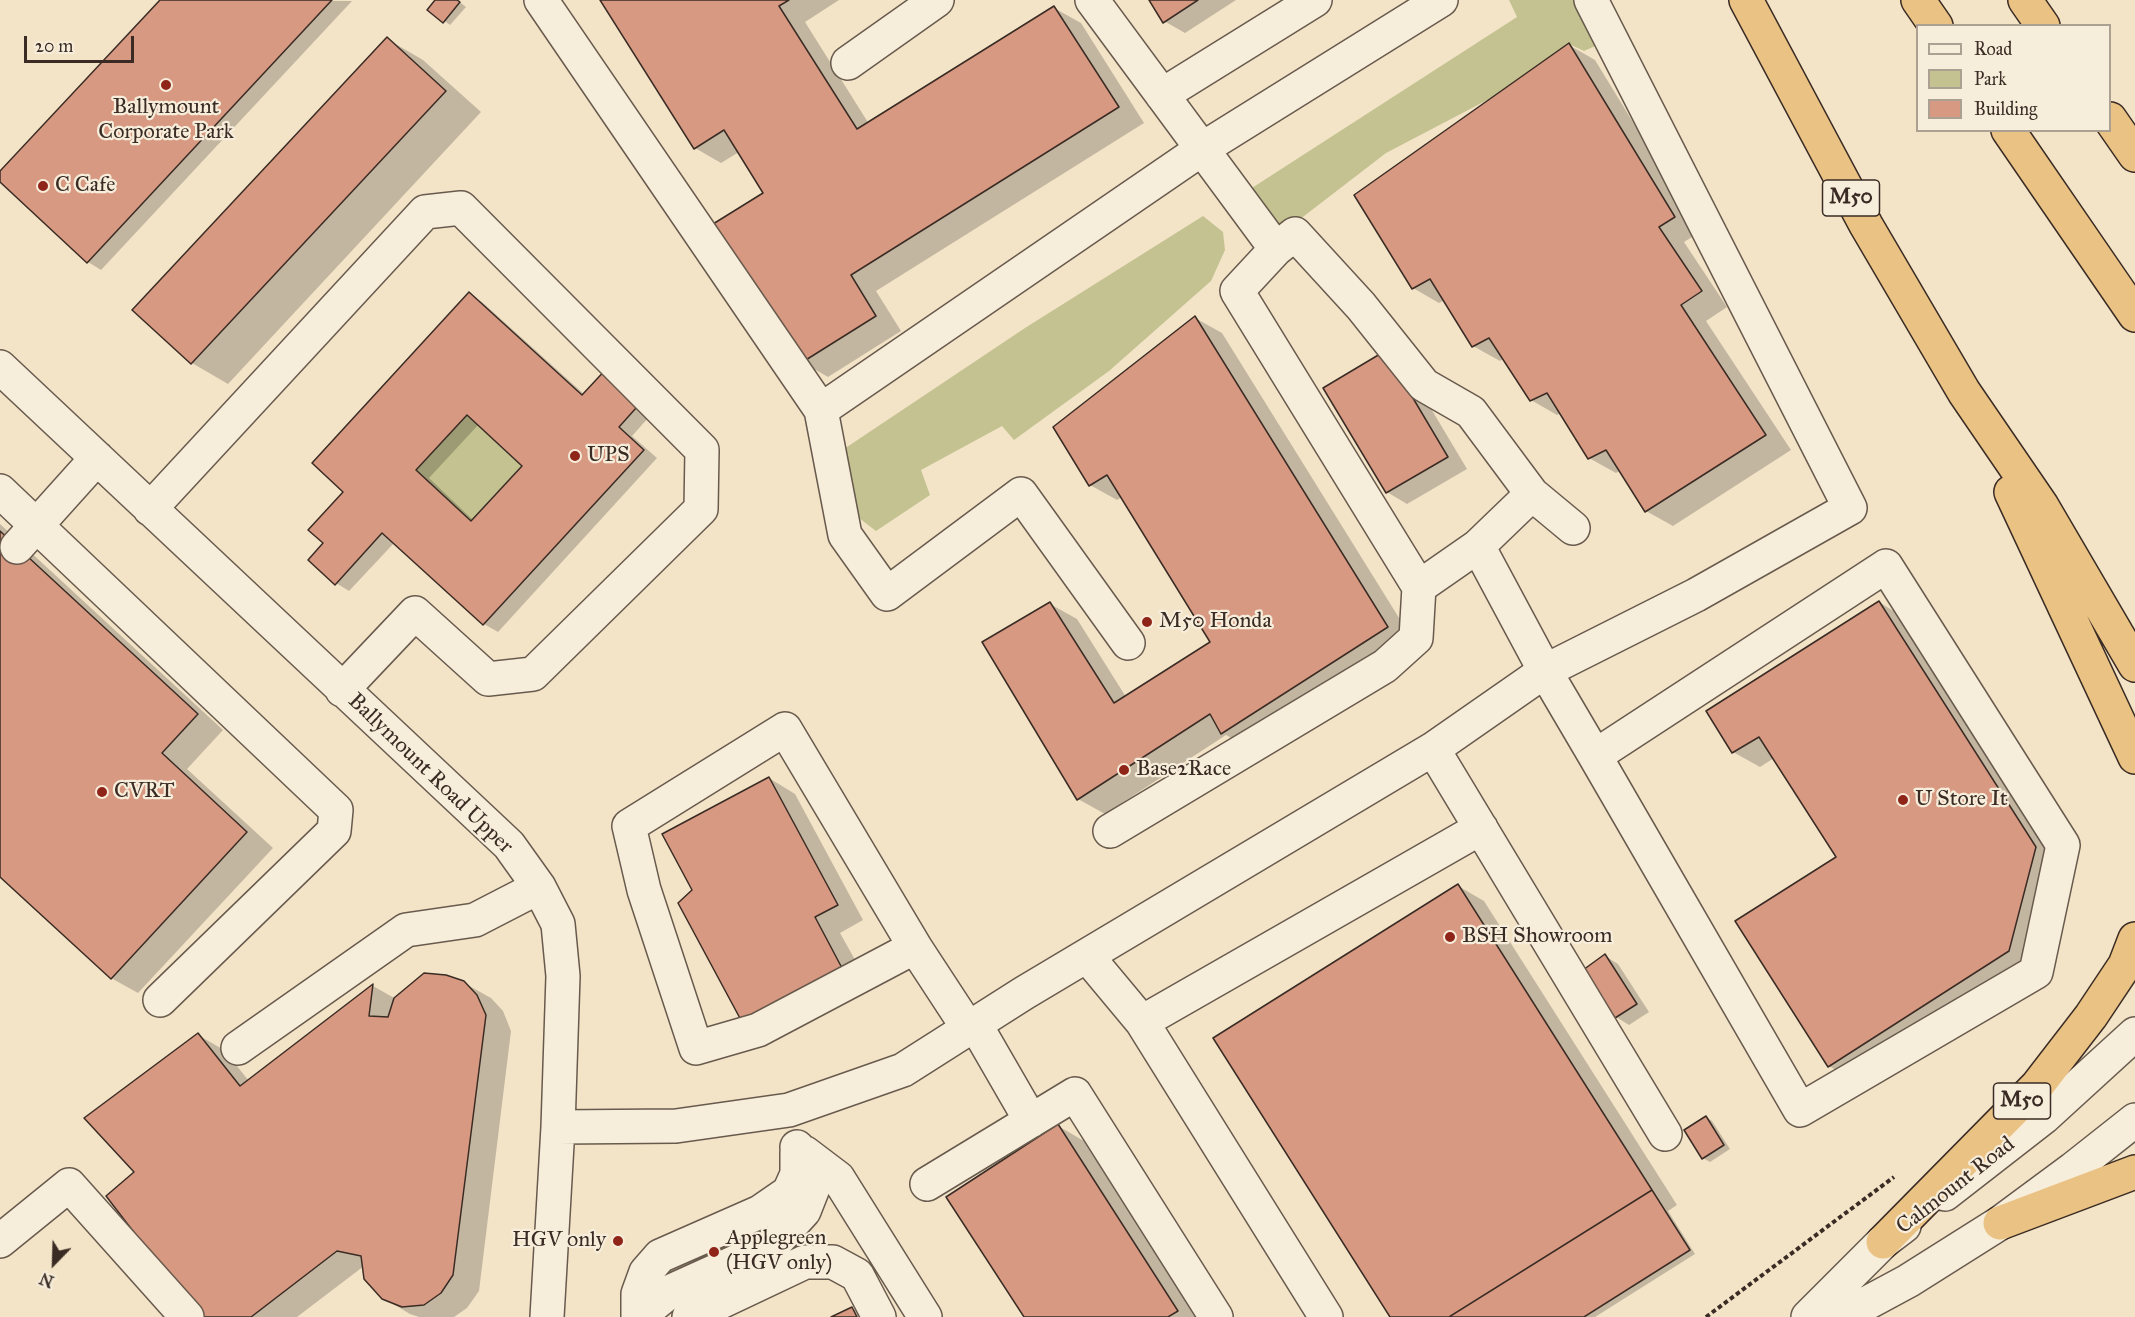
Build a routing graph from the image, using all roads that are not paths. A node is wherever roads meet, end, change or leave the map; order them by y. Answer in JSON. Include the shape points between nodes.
{"nodes":[{"id":1,"x":541,"y":0,"type":"edge"},
{"id":2,"x":937,"y":0,"type":"edge"},
{"id":3,"x":1092,"y":0,"type":"edge"},
{"id":4,"x":1316,"y":0,"type":"edge"},
{"id":5,"x":1441,"y":0,"type":"edge"},
{"id":6,"x":1591,"y":0,"type":"edge"},
{"id":7,"x":1746,"y":0,"type":"edge"},
{"id":8,"x":1918,"y":0,"type":"edge"},
{"id":9,"x":2025,"y":0,"type":"edge"},
{"id":10,"x":1935,"y":24,"type":"edge"},
{"id":11,"x":2042,"y":24,"type":"edge"},
{"id":12,"x":848,"y":63,"type":"dead end"},
{"id":13,"x":1162,"y":95,"type":"junction"},
{"id":14,"x":2111,"y":122,"type":"edge"},
{"id":15,"x":2009,"y":132,"type":"edge"},
{"id":16,"x":1202,"y":149,"type":"junction"},
{"id":17,"x":2135,"y":155,"type":"edge"},
{"id":18,"x":1276,"y":249,"type":"junction"},
{"id":19,"x":2135,"y":315,"type":"edge"},
{"id":20,"x":0,"y":367,"type":"edge"},
{"id":21,"x":1964,"y":392,"type":"junction"},
{"id":22,"x":821,"y":410,"type":"junction"},
{"id":23,"x":97,"y":458,"type":"junction"},
{"id":24,"x":0,"y":491,"type":"edge"},
{"id":25,"x":1532,"y":494,"type":"junction"},
{"id":26,"x":150,"y":509,"type":"junction"},
{"id":27,"x":1573,"y":528,"type":"dead end"},
{"id":28,"x":27,"y":536,"type":"junction"},
{"id":29,"x":1478,"y":546,"type":"junction"},
{"id":30,"x":1419,"y":587,"type":"junction"},
{"id":31,"x":1128,"y":643,"type":"dead end"},
{"id":32,"x":2135,"y":666,"type":"edge"},
{"id":33,"x":1545,"y":671,"type":"junction"},
{"id":34,"x":342,"y":690,"type":"junction"},
{"id":35,"x":1433,"y":749,"type":"junction"},
{"id":36,"x":1595,"y":756,"type":"junction"},
{"id":37,"x":2135,"y":757,"type":"edge"},
{"id":38,"x":1481,"y":828,"type":"junction"},
{"id":39,"x":1110,"y":831,"type":"dead end"},
{"id":40,"x":539,"y":887,"type":"junction"},
{"id":41,"x":2135,"y":939,"type":"edge"},
{"id":42,"x":915,"y":946,"type":"junction"},
{"id":43,"x":1087,"y":956,"type":"junction"},
{"id":44,"x":160,"y":1000,"type":"dead end"},
{"id":45,"x":1142,"y":1022,"type":"junction"},
{"id":46,"x":971,"y":1026,"type":"junction"},
{"id":47,"x":2135,"y":1034,"type":"edge"},
{"id":48,"x":238,"y":1048,"type":"dead end"},
{"id":49,"x":789,"y":1110,"type":"junction"},
{"id":50,"x":2135,"y":1120,"type":"edge"},
{"id":51,"x":1031,"y":1121,"type":"junction"},
{"id":52,"x":558,"y":1127,"type":"junction"},
{"id":53,"x":1665,"y":1134,"type":"dead end"},
{"id":54,"x":796,"y":1147,"type":"junction"},
{"id":55,"x":2135,"y":1172,"type":"edge"},
{"id":56,"x":927,"y":1184,"type":"dead end"},
{"id":57,"x":2000,"y":1223,"type":"junction"},
{"id":58,"x":0,"y":1241,"type":"edge"},
{"id":59,"x":1883,"y":1242,"type":"junction"},
{"id":60,"x":187,"y":1317,"type":"edge"},
{"id":61,"x":547,"y":1317,"type":"edge"},
{"id":62,"x":638,"y":1317,"type":"edge"},
{"id":63,"x":645,"y":1317,"type":"edge"},
{"id":64,"x":689,"y":1317,"type":"edge"},
{"id":65,"x":879,"y":1317,"type":"edge"},
{"id":66,"x":925,"y":1317,"type":"edge"},
{"id":67,"x":1216,"y":1317,"type":"edge"},
{"id":68,"x":1326,"y":1317,"type":"edge"},
{"id":69,"x":1808,"y":1317,"type":"edge"},
{"id":70,"x":1841,"y":1317,"type":"edge"}],
"edges":[{"from":1,"to":22,"type":"street"},
{"from":2,"to":12,"type":"street"},
{"from":3,"to":13,"type":"street"},
{"from":4,"to":13,"type":"street"},
{"from":5,"to":16,"type":"street"},
{"from":6,"to":33,"type":"street","via":[[1850,508],[1696,595]]},
{"from":7,"to":21,"type":"highway","number":"M50","via":[[1866,225]]},
{"from":8,"to":10,"type":"highway"},
{"from":9,"to":11,"type":"highway"},
{"from":13,"to":16,"type":"street"},
{"from":14,"to":17,"type":"highway"},
{"from":15,"to":19,"type":"highway"},
{"from":16,"to":18,"type":"street"},
{"from":16,"to":22,"type":"street"},
{"from":18,"to":25,"type":"street","via":[[1295,234],[1361,306],[1424,385],[1471,412]]},
{"from":18,"to":30,"type":"street","via":[[1237,291]]},
{"from":20,"to":23,"type":"street","name":"Ballymount Road Upper"},
{"from":21,"to":32,"type":"highway","number":"M50","via":[[2042,506]]},
{"from":21,"to":37,"type":"highway","number":"M50"},
{"from":22,"to":31,"type":"street","via":[[845,535],[887,594],[1021,494]]},
{"from":23,"to":26,"type":"street","name":"Ballymount Road Upper"},
{"from":23,"to":28,"type":"street"},
{"from":24,"to":28,"type":"street"},
{"from":25,"to":27,"type":"street"},
{"from":25,"to":29,"type":"street"},
{"from":26,"to":34,"type":"street","name":"Ballymount Road Upper"},
{"from":26,"to":34,"type":"street","via":[[425,212],[461,208],[702,450],[702,509],[534,674],[488,679],[415,613]]},
{"from":28,"to":44,"type":"street","via":[[336,810],[334,831]]},
{"from":29,"to":30,"type":"street"},
{"from":29,"to":33,"type":"street"},
{"from":30,"to":39,"type":"street","via":[[1416,638],[1385,666]]},
{"from":33,"to":35,"type":"street"},
{"from":33,"to":36,"type":"street"},
{"from":34,"to":40,"type":"street","name":"Ballymount Road Upper","via":[[509,845]]},
{"from":35,"to":38,"type":"street"},
{"from":35,"to":43,"type":"street"},
{"from":36,"to":36,"type":"street","via":[[1886,566],[2063,845],[2036,972],[1800,1110]]},
{"from":38,"to":45,"type":"street"},
{"from":38,"to":53,"type":"street"},
{"from":40,"to":48,"type":"street","via":[[475,920],[406,930]]},
{"from":40,"to":52,"type":"street","name":"Ballymount Road Upper","via":[[558,924],[563,976]]},
{"from":41,"to":59,"type":"highway","number":"M50","via":[[2125,965],[2091,1016],[2037,1086]]},
{"from":42,"to":42,"type":"street","via":[[758,1030],[696,1048],[644,890],[629,826],[784,729]]},
{"from":42,"to":46,"type":"street"},
{"from":43,"to":45,"type":"street"},
{"from":43,"to":46,"type":"street"},
{"from":45,"to":68,"type":"street"},
{"from":46,"to":49,"type":"street","via":[[903,1070]]},
{"from":46,"to":51,"type":"street"},
{"from":47,"to":59,"type":"street","name":"Calmount Road","via":[[2044,1117]]},
{"from":49,"to":52,"type":"street","via":[[676,1126]]},
{"from":49,"to":54,"type":"street"},
{"from":50,"to":57,"type":"street"},
{"from":51,"to":56,"type":"street"},
{"from":51,"to":67,"type":"street","via":[[1075,1094]]},
{"from":52,"to":61,"type":"street","name":"Ballymount Road Upper"},
{"from":54,"to":62,"type":"street","via":[[796,1174],[789,1192],[760,1212],[660,1256],[646,1272],[638,1294]]},
{"from":54,"to":63,"type":"street","via":[[817,1178],[804,1211],[773,1245],[669,1292],[647,1310]]},
{"from":54,"to":66,"type":"street","via":[[838,1178]]},
{"from":55,"to":57,"type":"highway"},
{"from":57,"to":70,"type":"street","via":[[1908,1281]]},
{"from":58,"to":60,"type":"street","via":[[69,1185]]},
{"from":59,"to":69,"type":"street","name":"Calmount Road"},
{"from":64,"to":65,"type":"street","via":[[805,1262],[833,1262],[857,1275]]}]}
